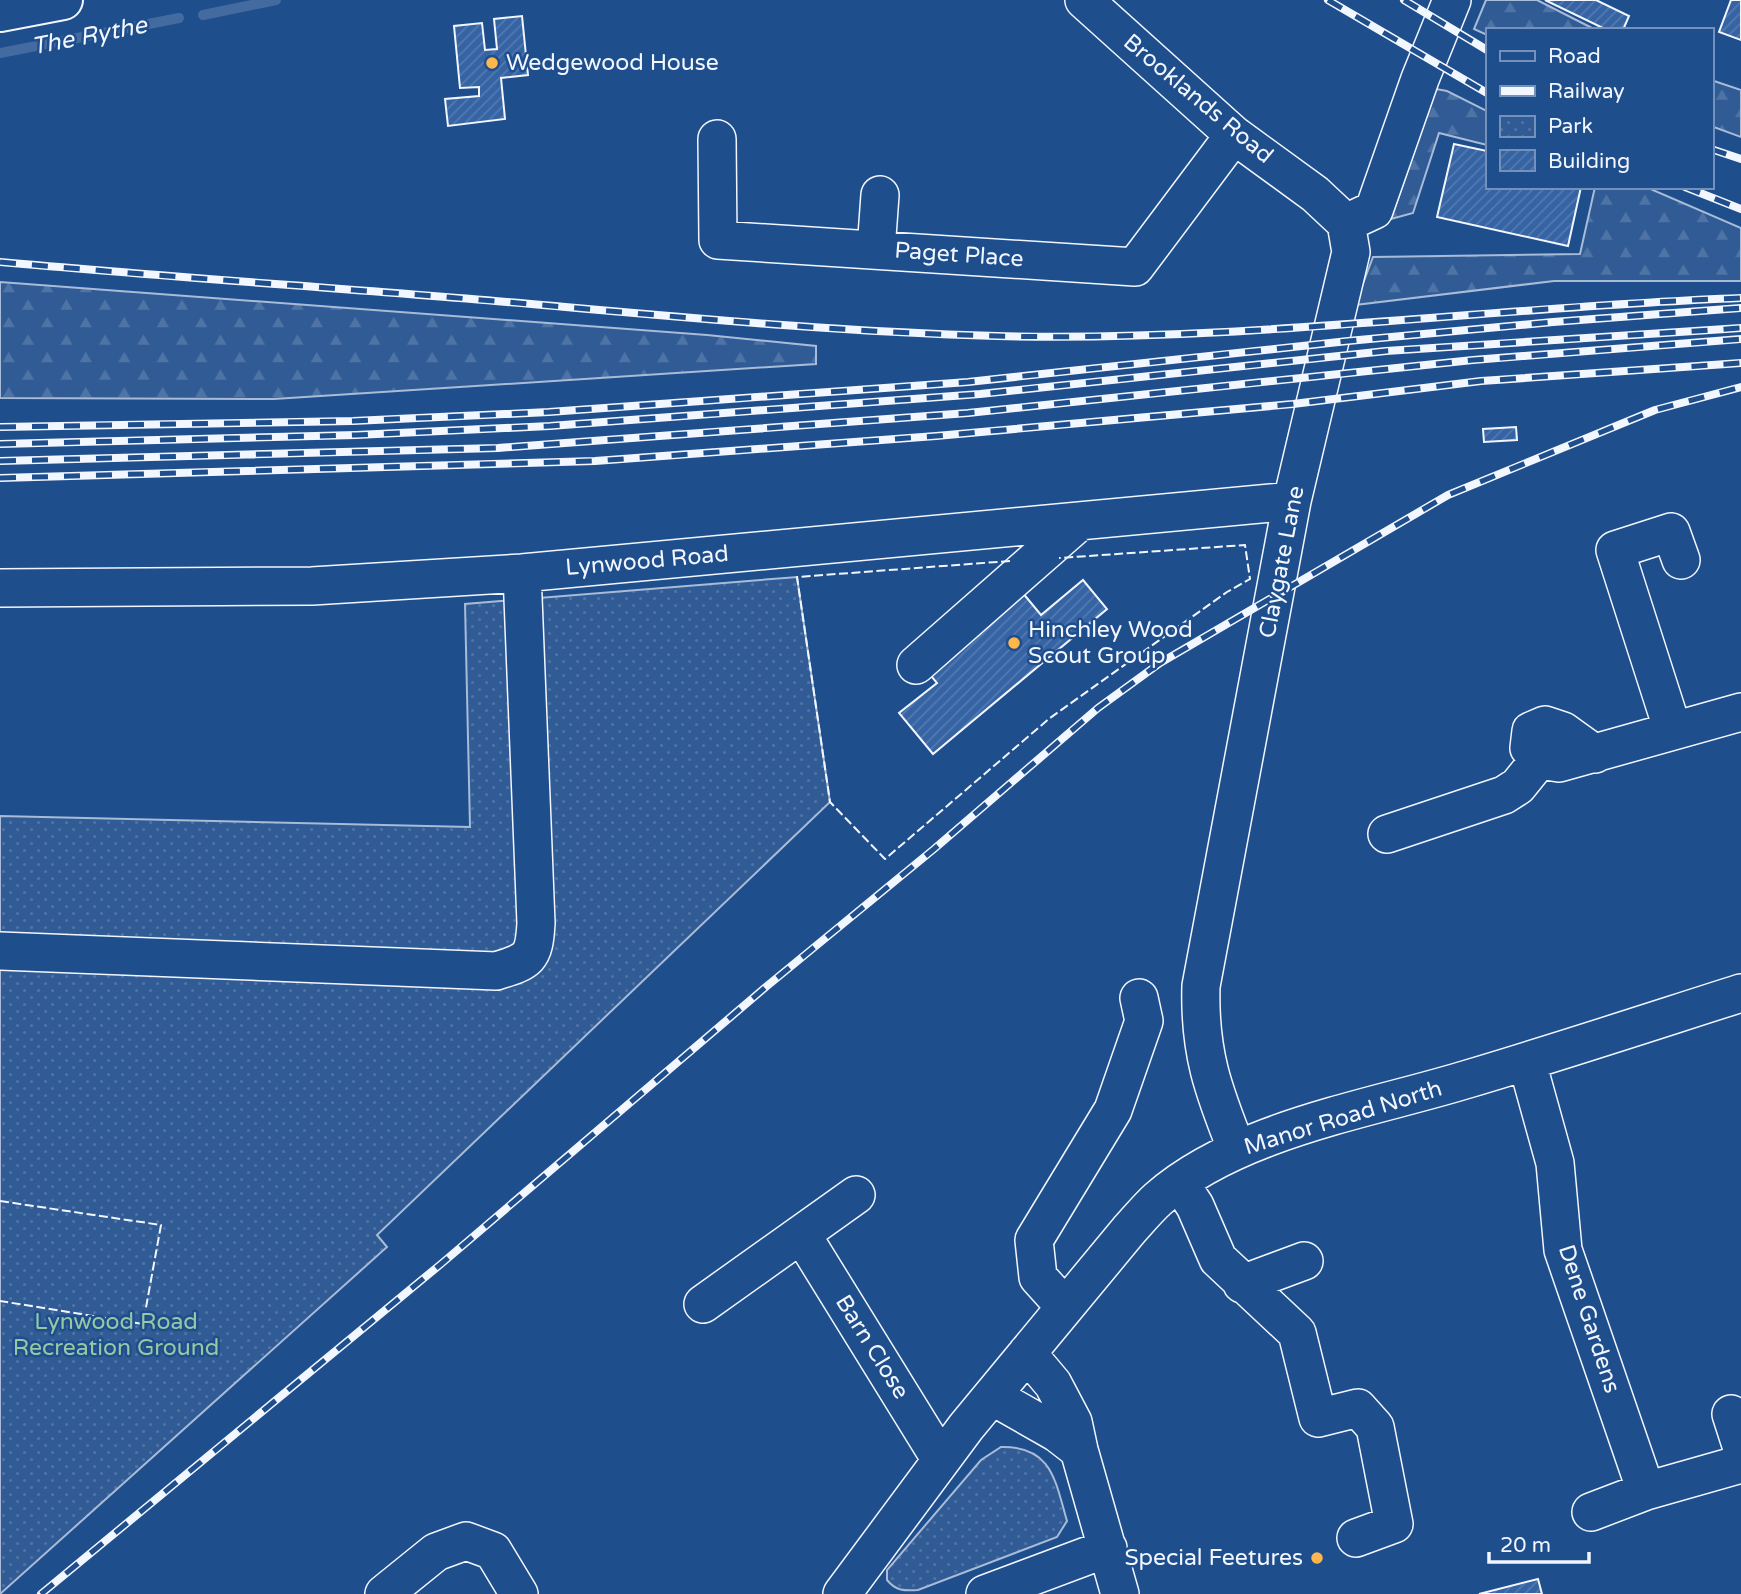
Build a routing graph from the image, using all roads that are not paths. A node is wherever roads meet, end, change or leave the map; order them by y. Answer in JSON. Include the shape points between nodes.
{"nodes":[{"id":1,"x":63,"y":0,"type":"edge"},
{"id":2,"x":1084,"y":0,"type":"edge"},
{"id":3,"x":1452,"y":0,"type":"edge"},
{"id":4,"x":0,"y":12,"type":"edge"},
{"id":5,"x":1234,"y":135,"type":"junction"},
{"id":6,"x":717,"y":139,"type":"dead end"},
{"id":7,"x":880,"y":195,"type":"dead end"},
{"id":8,"x":1346,"y":223,"type":"junction"},
{"id":9,"x":876,"y":250,"type":"junction"},
{"id":10,"x":1292,"y":500,"type":"junction"},
{"id":11,"x":1080,"y":521,"type":"junction"},
{"id":12,"x":1681,"y":560,"type":"dead end"},
{"id":13,"x":522,"y":573,"type":"junction"},
{"id":14,"x":0,"y":588,"type":"edge"},
{"id":15,"x":916,"y":665,"type":"dead end"},
{"id":16,"x":1741,"y":712,"type":"edge"},
{"id":17,"x":1673,"y":731,"type":"junction"},
{"id":18,"x":1387,"y":834,"type":"dead end"},
{"id":19,"x":0,"y":951,"type":"edge"},
{"id":20,"x":1741,"y":993,"type":"edge"},
{"id":21,"x":1139,"y":998,"type":"dead end"},
{"id":22,"x":1527,"y":1062,"type":"junction"},
{"id":23,"x":1237,"y":1150,"type":"junction"},
{"id":24,"x":1180,"y":1183,"type":"junction"},
{"id":25,"x":856,"y":1195,"type":"dead end"},
{"id":26,"x":802,"y":1234,"type":"junction"},
{"id":27,"x":1304,"y":1261,"type":"dead end"},
{"id":28,"x":1242,"y":1284,"type":"junction"},
{"id":29,"x":703,"y":1304,"type":"dead end"},
{"id":30,"x":1065,"y":1307,"type":"junction"},
{"id":31,"x":1027,"y":1353,"type":"junction"},
{"id":32,"x":992,"y":1396,"type":"junction"},
{"id":33,"x":1079,"y":1450,"type":"junction"},
{"id":34,"x":942,"y":1460,"type":"junction"},
{"id":35,"x":1741,"y":1464,"type":"edge"},
{"id":36,"x":1646,"y":1491,"type":"junction"},
{"id":37,"x":1591,"y":1513,"type":"dead end"},
{"id":38,"x":1356,"y":1538,"type":"dead end"},
{"id":39,"x":1108,"y":1548,"type":"junction"},
{"id":40,"x":848,"y":1592,"type":"edge"},
{"id":41,"x":384,"y":1594,"type":"edge"},
{"id":42,"x":519,"y":1594,"type":"edge"},
{"id":43,"x":985,"y":1594,"type":"edge"},
{"id":44,"x":1120,"y":1594,"type":"edge"}],
"edges":[{"from":1,"to":4,"type":"main road"},
{"from":2,"to":5,"type":"street","name":"Brooklands Road"},
{"from":3,"to":8,"type":"street","via":[[1374,210]]},
{"from":5,"to":8,"type":"street","name":"Brooklands Road","via":[[1315,194]]},
{"from":5,"to":9,"type":"street","name":"Paget Place","via":[[1135,267]]},
{"from":6,"to":9,"type":"street","name":"Paget Place","via":[[718,240]]},
{"from":7,"to":9,"type":"street"},
{"from":8,"to":10,"type":"street","name":"Claygate Lane","via":[[1351,252]]},
{"from":10,"to":11,"type":"street","name":"Lynwood Road"},
{"from":10,"to":23,"type":"street","name":"Claygate Lane","via":[[1201,986],[1206,1067]]},
{"from":11,"to":13,"type":"street","name":"Lynwood Road"},
{"from":11,"to":15,"type":"street"},
{"from":12,"to":17,"type":"street","via":[[1671,532],[1615,550]]},
{"from":13,"to":14,"type":"street","name":"Lynwood Road","via":[[312,586]]},
{"from":13,"to":19,"type":"street","via":[[536,923],[535,946],[523,963],[496,971]]},
{"from":16,"to":17,"type":"street"},
{"from":17,"to":18,"type":"street","via":[[1595,754],[1563,730],[1545,725],[1531,731],[1529,748],[1539,760],[1518,786],[1504,795]]},
{"from":20,"to":22,"type":"street","name":"Manor Road North"},
{"from":21,"to":30,"type":"street","via":[[1144,1021],[1113,1110],[1034,1240],[1038,1277]]},
{"from":22,"to":23,"type":"street","name":"Manor Road North"},
{"from":22,"to":36,"type":"street","name":"Dene Gardens","via":[[1555,1163],[1563,1250]]},
{"from":23,"to":24,"type":"street","name":"Manor Road North"},
{"from":24,"to":28,"type":"street","via":[[1218,1259]]},
{"from":24,"to":30,"type":"street","name":"Manor Road North","via":[[1129,1230]]},
{"from":25,"to":26,"type":"street"},
{"from":26,"to":29,"type":"street"},
{"from":26,"to":34,"type":"street","name":"Barn Close"},
{"from":27,"to":28,"type":"street"},
{"from":28,"to":38,"type":"street","via":[[1297,1333],[1318,1418],[1358,1408],[1374,1427],[1394,1524]]},
{"from":30,"to":31,"type":"street","name":"Manor Road North"},
{"from":31,"to":32,"type":"street","name":"Manor Road North"},
{"from":31,"to":33,"type":"street","via":[[1053,1384],[1073,1422]]},
{"from":32,"to":33,"type":"street"},
{"from":32,"to":34,"type":"street","name":"Manor Road North"},
{"from":33,"to":39,"type":"street"},
{"from":34,"to":40,"type":"street","name":"Manor Road North"},
{"from":35,"to":36,"type":"street"},
{"from":36,"to":37,"type":"street"},
{"from":39,"to":43,"type":"street"},
{"from":39,"to":44,"type":"street"},
{"from":41,"to":42,"type":"street","via":[[436,1552],[467,1541],[493,1551]]}]}
